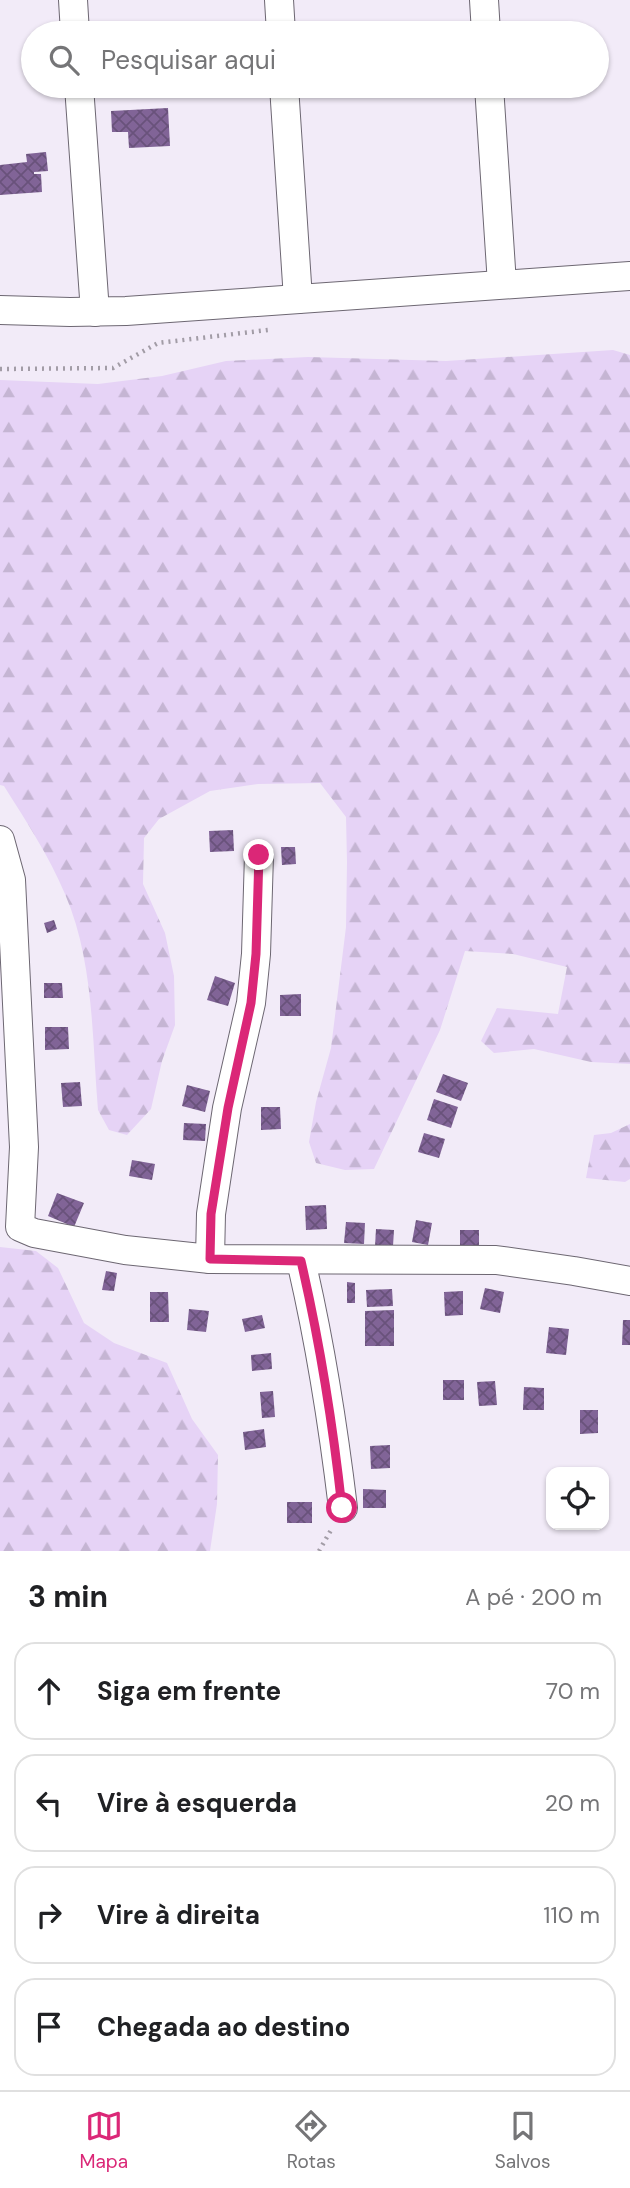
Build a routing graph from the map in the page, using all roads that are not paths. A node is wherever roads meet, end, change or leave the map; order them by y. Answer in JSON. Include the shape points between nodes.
{"nodes":[{"id":1,"x":73,"y":0,"type":"edge"},
{"id":2,"x":279,"y":0,"type":"edge"},
{"id":3,"x":484,"y":0,"type":"edge"},
{"id":4,"x":74,"y":21,"type":"edge"},
{"id":5,"x":280,"y":21,"type":"edge"},
{"id":6,"x":485,"y":21,"type":"edge"},
{"id":7,"x":80,"y":98,"type":"edge"},
{"id":8,"x":285,"y":98,"type":"edge"},
{"id":9,"x":490,"y":98,"type":"edge"},
{"id":10,"x":630,"y":276,"type":"edge"},
{"id":11,"x":502,"y":284,"type":"junction"},
{"id":12,"x":298,"y":299,"type":"junction"},
{"id":13,"x":0,"y":310,"type":"edge"},
{"id":14,"x":95,"y":312,"type":"junction"},
{"id":15,"x":0,"y":841,"type":"edge"},
{"id":16,"x":259,"y":855,"type":"dead end"},
{"id":17,"x":210,"y":1259,"type":"junction"},
{"id":18,"x":301,"y":1261,"type":"junction"},
{"id":19,"x":630,"y":1281,"type":"edge"},
{"id":20,"x":342,"y":1508,"type":"dead end"}],
"edges":[{"from":1,"to":4,"type":"street"},
{"from":2,"to":5,"type":"street"},
{"from":3,"to":6,"type":"street"},
{"from":7,"to":14,"type":"street"},
{"from":8,"to":12,"type":"street"},
{"from":9,"to":11,"type":"street"},
{"from":10,"to":11,"type":"street"},
{"from":11,"to":12,"type":"street"},
{"from":12,"to":14,"type":"street"},
{"from":13,"to":14,"type":"street"},
{"from":15,"to":17,"type":"street","via":[[11,880],[24,1147],[20,1227],[125,1250]]},
{"from":16,"to":17,"type":"street","via":[[251,1003],[211,1214]]},
{"from":17,"to":18,"type":"street"},
{"from":18,"to":19,"type":"street","via":[[496,1260]]},
{"from":18,"to":20,"type":"street","via":[[317,1331]]}]}
